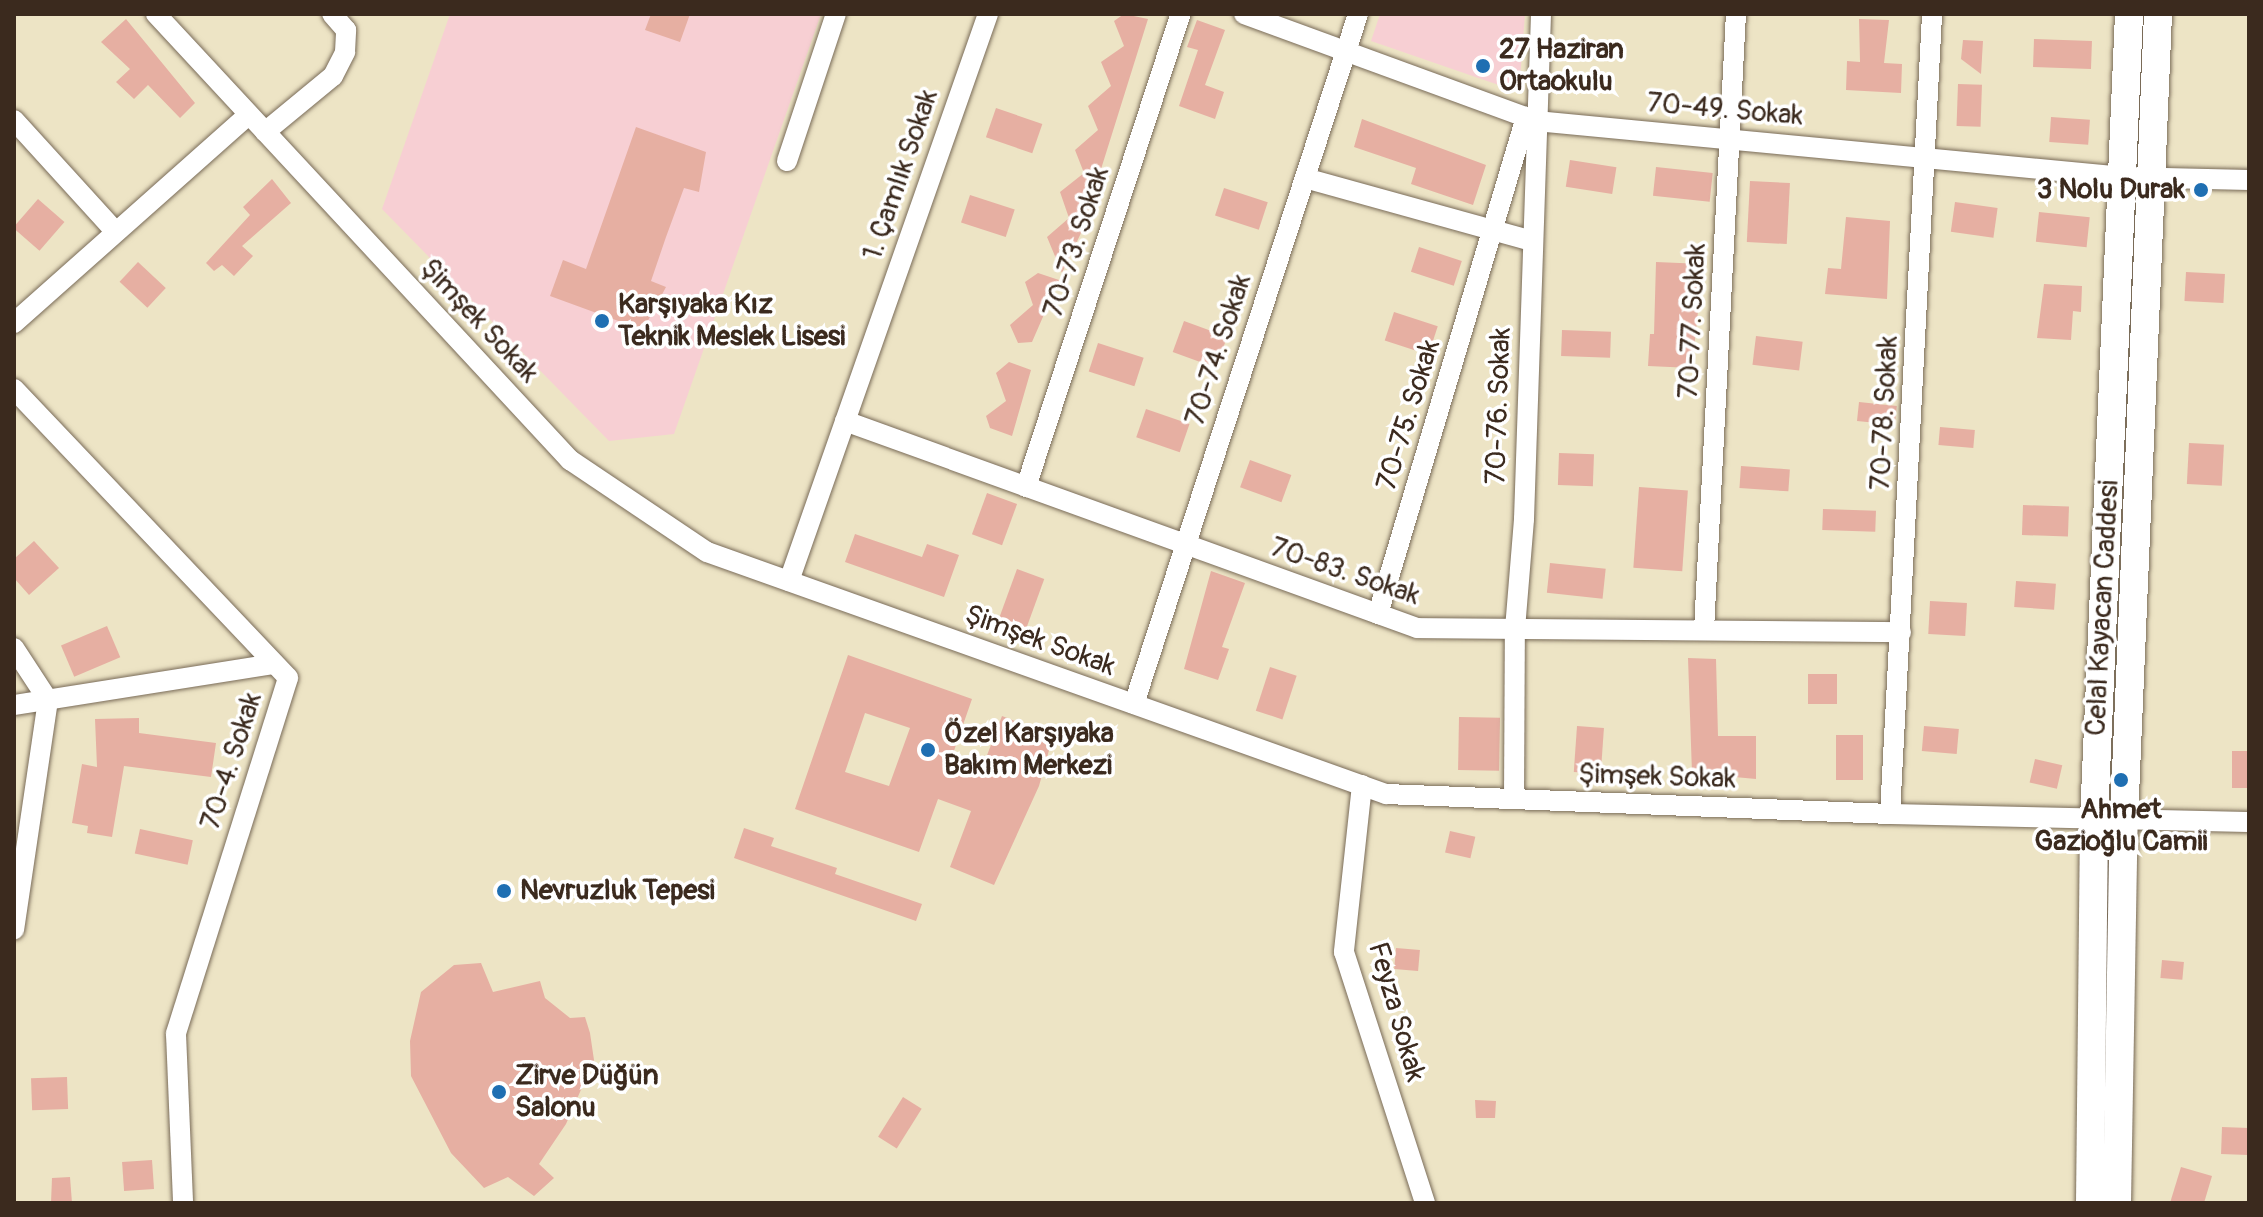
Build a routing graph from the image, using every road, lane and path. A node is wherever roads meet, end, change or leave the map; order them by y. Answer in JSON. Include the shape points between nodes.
{"nodes":[{"id":1,"x":156,"y":14,"type":"edge"},
{"id":2,"x":332,"y":14,"type":"edge"},
{"id":3,"x":836,"y":14,"type":"edge"},
{"id":4,"x":988,"y":14,"type":"edge"},
{"id":5,"x":1181,"y":14,"type":"edge"},
{"id":6,"x":1244,"y":14,"type":"edge"},
{"id":7,"x":1358,"y":14,"type":"edge"},
{"id":8,"x":1541,"y":14,"type":"edge"},
{"id":9,"x":1736,"y":14,"type":"edge"},
{"id":10,"x":1932,"y":14,"type":"edge"},
{"id":11,"x":2129,"y":14,"type":"edge"},
{"id":12,"x":2158,"y":14,"type":"edge"},
{"id":13,"x":1346,"y":51,"type":"junction"},
{"id":14,"x":249,"y":114,"type":"junction"},
{"id":15,"x":1531,"y":119,"type":"junction"},
{"id":16,"x":14,"y":120,"type":"edge"},
{"id":17,"x":265,"y":132,"type":"junction"},
{"id":18,"x":1731,"y":139,"type":"junction"},
{"id":19,"x":1928,"y":157,"type":"junction"},
{"id":20,"x":787,"y":161,"type":"dead end"},
{"id":21,"x":2137,"y":177,"type":"junction"},
{"id":22,"x":1305,"y":178,"type":"junction"},
{"id":23,"x":2249,"y":180,"type":"edge"},
{"id":24,"x":116,"y":232,"type":"junction"},
{"id":25,"x":1492,"y":232,"type":"junction"},
{"id":26,"x":1532,"y":241,"type":"junction"},
{"id":27,"x":14,"y":323,"type":"edge"},
{"id":28,"x":14,"y":389,"type":"edge"},
{"id":29,"x":845,"y":421,"type":"junction"},
{"id":30,"x":1026,"y":487,"type":"junction"},
{"id":31,"x":1186,"y":545,"type":"junction"},
{"id":32,"x":789,"y":581,"type":"junction"},
{"id":33,"x":1378,"y":614,"type":"junction"},
{"id":34,"x":1515,"y":629,"type":"junction"},
{"id":35,"x":1704,"y":630,"type":"junction"},
{"id":36,"x":1901,"y":632,"type":"junction"},
{"id":37,"x":14,"y":648,"type":"edge"},
{"id":38,"x":274,"y":664,"type":"junction"},
{"id":39,"x":48,"y":700,"type":"junction"},
{"id":40,"x":1134,"y":704,"type":"junction"},
{"id":41,"x":14,"y":705,"type":"edge"},
{"id":42,"x":1362,"y":785,"type":"junction"},
{"id":43,"x":1514,"y":799,"type":"junction"},
{"id":44,"x":1890,"y":814,"type":"junction"},
{"id":45,"x":2094,"y":819,"type":"junction"},
{"id":46,"x":2124,"y":819,"type":"junction"},
{"id":47,"x":2249,"y":822,"type":"edge"},
{"id":48,"x":16,"y":883,"type":"edge"},
{"id":49,"x":14,"y":930,"type":"edge"},
{"id":50,"x":183,"y":1203,"type":"edge"},
{"id":51,"x":1425,"y":1203,"type":"edge"},
{"id":52,"x":2090,"y":1203,"type":"edge"},
{"id":53,"x":2117,"y":1203,"type":"edge"}],
"edges":[{"from":1,"to":14,"type":"street","name":"Şimşek Sokak"},
{"from":2,"to":17,"type":"street","via":[[346,30],[345,52],[333,76]]},
{"from":3,"to":20,"type":"street"},
{"from":4,"to":29,"type":"street","name":"1. Çamlık Sokak"},
{"from":5,"to":30,"type":"street","name":"70-73. Sokak"},
{"from":6,"to":13,"type":"street","name":"70-49. Sokak"},
{"from":7,"to":13,"type":"street","name":"70-74. Sokak"},
{"from":8,"to":15,"type":"street","name":"70-76. Sokak"},
{"from":9,"to":18,"type":"street","name":"70-77. Sokak"},
{"from":10,"to":19,"type":"street","name":"70-78. Sokak"},
{"from":11,"to":21,"type":"street","name":"Celal Kayacan Caddesi"},
{"from":12,"to":21,"type":"street","name":"Celal Kayacan Caddesi"},
{"from":13,"to":15,"type":"street","name":"70-49. Sokak"},
{"from":13,"to":22,"type":"street","name":"70-74. Sokak"},
{"from":14,"to":17,"type":"street","name":"Şimşek Sokak"},
{"from":14,"to":24,"type":"street"},
{"from":15,"to":18,"type":"street","name":"70-49. Sokak"},
{"from":15,"to":25,"type":"street","name":"70-75. Sokak"},
{"from":15,"to":26,"type":"street","name":"70-76. Sokak"},
{"from":16,"to":24,"type":"street"},
{"from":17,"to":32,"type":"street","name":"Şimşek Sokak","via":[[570,460],[707,552]]},
{"from":18,"to":19,"type":"street","name":"70-49. Sokak"},
{"from":18,"to":35,"type":"street","name":"70-77. Sokak"},
{"from":19,"to":21,"type":"street","name":"70-49. Sokak"},
{"from":19,"to":36,"type":"street","name":"70-78. Sokak"},
{"from":21,"to":23,"type":"street","name":"70-49. Sokak"},
{"from":21,"to":45,"type":"street","name":"Celal Kayacan Caddesi"},
{"from":21,"to":46,"type":"street","name":"Celal Kayacan Caddesi"},
{"from":22,"to":25,"type":"street"},
{"from":22,"to":31,"type":"street","name":"70-74. Sokak"},
{"from":24,"to":27,"type":"street"},
{"from":25,"to":26,"type":"street"},
{"from":25,"to":33,"type":"street","name":"70-75. Sokak"},
{"from":26,"to":34,"type":"street","name":"70-76. Sokak"},
{"from":28,"to":38,"type":"street","name":"70-4. Sokak"},
{"from":29,"to":30,"type":"street","name":"70-83. Sokak"},
{"from":29,"to":32,"type":"street","name":"1. Çamlık Sokak"},
{"from":30,"to":31,"type":"street","name":"70-83. Sokak"},
{"from":31,"to":33,"type":"street","name":"70-83. Sokak"},
{"from":31,"to":40,"type":"street","name":"70-74. Sokak"},
{"from":32,"to":40,"type":"street","name":"Şimşek Sokak"},
{"from":33,"to":34,"type":"street","name":"70-83. Sokak","via":[[1417,628]]},
{"from":34,"to":35,"type":"street","name":"70-83. Sokak"},
{"from":34,"to":43,"type":"street","name":"70-76. Sokak"},
{"from":35,"to":36,"type":"street","name":"70-83. Sokak"},
{"from":36,"to":44,"type":"street","name":"70-78. Sokak"},
{"from":37,"to":39,"type":"street"},
{"from":38,"to":39,"type":"street"},
{"from":38,"to":50,"type":"street","name":"70-4. Sokak","via":[[288,678],[176,1034]]},
{"from":39,"to":41,"type":"street"},
{"from":39,"to":48,"type":"street"},
{"from":40,"to":42,"type":"street","name":"Şimşek Sokak"},
{"from":42,"to":43,"type":"street","name":"Şimşek Sokak","via":[[1386,794]]},
{"from":42,"to":51,"type":"street","name":"Feyza Sokak","via":[[1344,952]]},
{"from":43,"to":44,"type":"street","name":"Şimşek Sokak"},
{"from":44,"to":45,"type":"street","name":"Şimşek Sokak"},
{"from":45,"to":46,"type":"street","name":"Şimşek Sokak"},
{"from":45,"to":52,"type":"street","name":"Celal Kayacan Caddesi"},
{"from":46,"to":47,"type":"street","name":"Şimşek Sokak"},
{"from":46,"to":53,"type":"street","name":"Celal Kayacan Caddesi"},
{"from":48,"to":49,"type":"street"}]}
